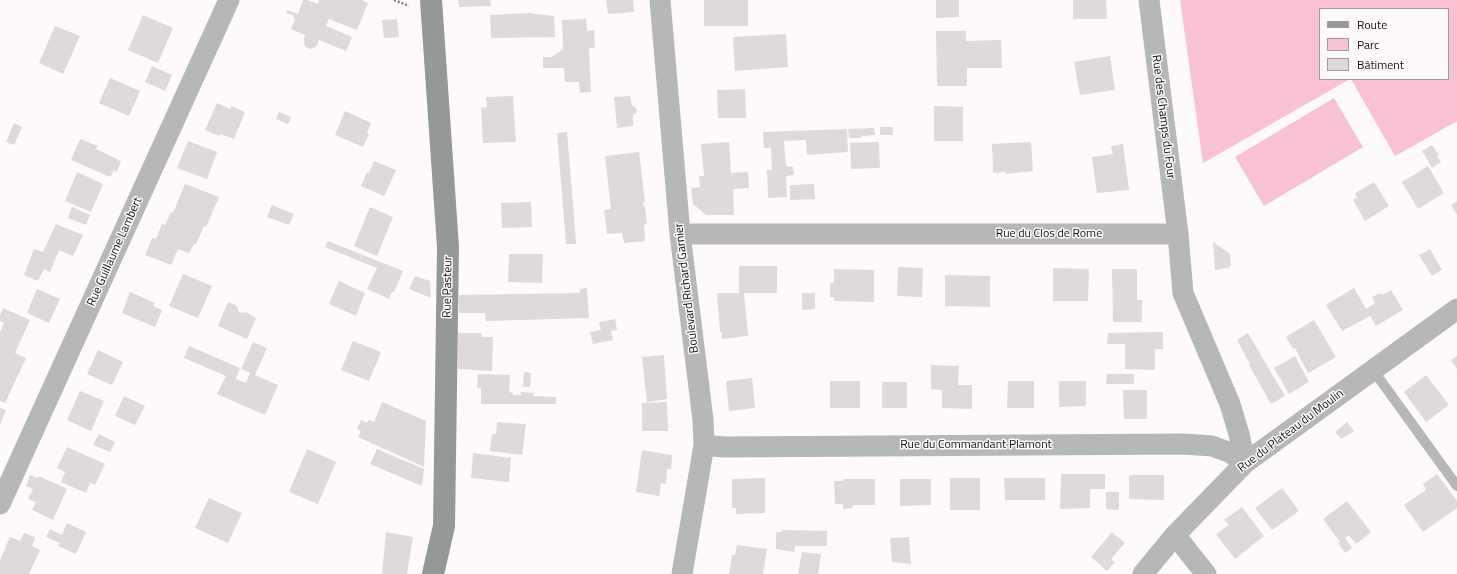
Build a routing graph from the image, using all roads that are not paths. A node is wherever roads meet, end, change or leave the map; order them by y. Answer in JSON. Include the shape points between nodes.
{"nodes":[{"id":1,"x":229,"y":0,"type":"edge"},
{"id":2,"x":431,"y":0,"type":"edge"},
{"id":3,"x":660,"y":0,"type":"edge"},
{"id":4,"x":1149,"y":0,"type":"edge"},
{"id":5,"x":680,"y":234,"type":"junction"},
{"id":6,"x":1178,"y":234,"type":"junction"},
{"id":7,"x":1457,"y":309,"type":"edge"},
{"id":8,"x":1373,"y":370,"type":"junction"},
{"id":9,"x":704,"y":445,"type":"junction"},
{"id":10,"x":1245,"y":463,"type":"junction"},
{"id":11,"x":1457,"y":486,"type":"edge"},
{"id":12,"x":0,"y":504,"type":"edge"},
{"id":13,"x":1175,"y":535,"type":"junction"},
{"id":14,"x":433,"y":574,"type":"edge"},
{"id":15,"x":682,"y":574,"type":"edge"},
{"id":16,"x":1143,"y":574,"type":"edge"},
{"id":17,"x":1206,"y":574,"type":"edge"}],
"edges":[{"from":1,"to":12,"type":"street","name":"Rue Guillaume Lambert"},
{"from":2,"to":14,"type":"main road","name":"Rue Pasteur","via":[[448,247],[444,526]]},
{"from":3,"to":5,"type":"street","name":"Boulevard Richard Garnier"},
{"from":4,"to":6,"type":"street","name":"Rue des Champs du Four"},
{"from":5,"to":6,"type":"street","name":"Rue du Clos de Rome"},
{"from":5,"to":9,"type":"street","name":"Boulevard Richard Garnier"},
{"from":6,"to":10,"type":"street","via":[[1183,293],[1230,404],[1240,434]]},
{"from":7,"to":8,"type":"street","name":"Rue du Plateau du Moulin"},
{"from":8,"to":10,"type":"street","name":"Rue du Plateau du Moulin"},
{"from":8,"to":11,"type":"lane"},
{"from":9,"to":10,"type":"street","name":"Rue du Commandant Plamont","via":[[740,447],[1184,444],[1212,446],[1231,453]]},
{"from":9,"to":15,"type":"street","name":"Boulevard Richard Garnier"},
{"from":10,"to":13,"type":"street","name":"Rue du Plateau du Moulin"},
{"from":13,"to":16,"type":"street","name":"Rue du Plateau du Moulin"},
{"from":13,"to":17,"type":"street"}]}
